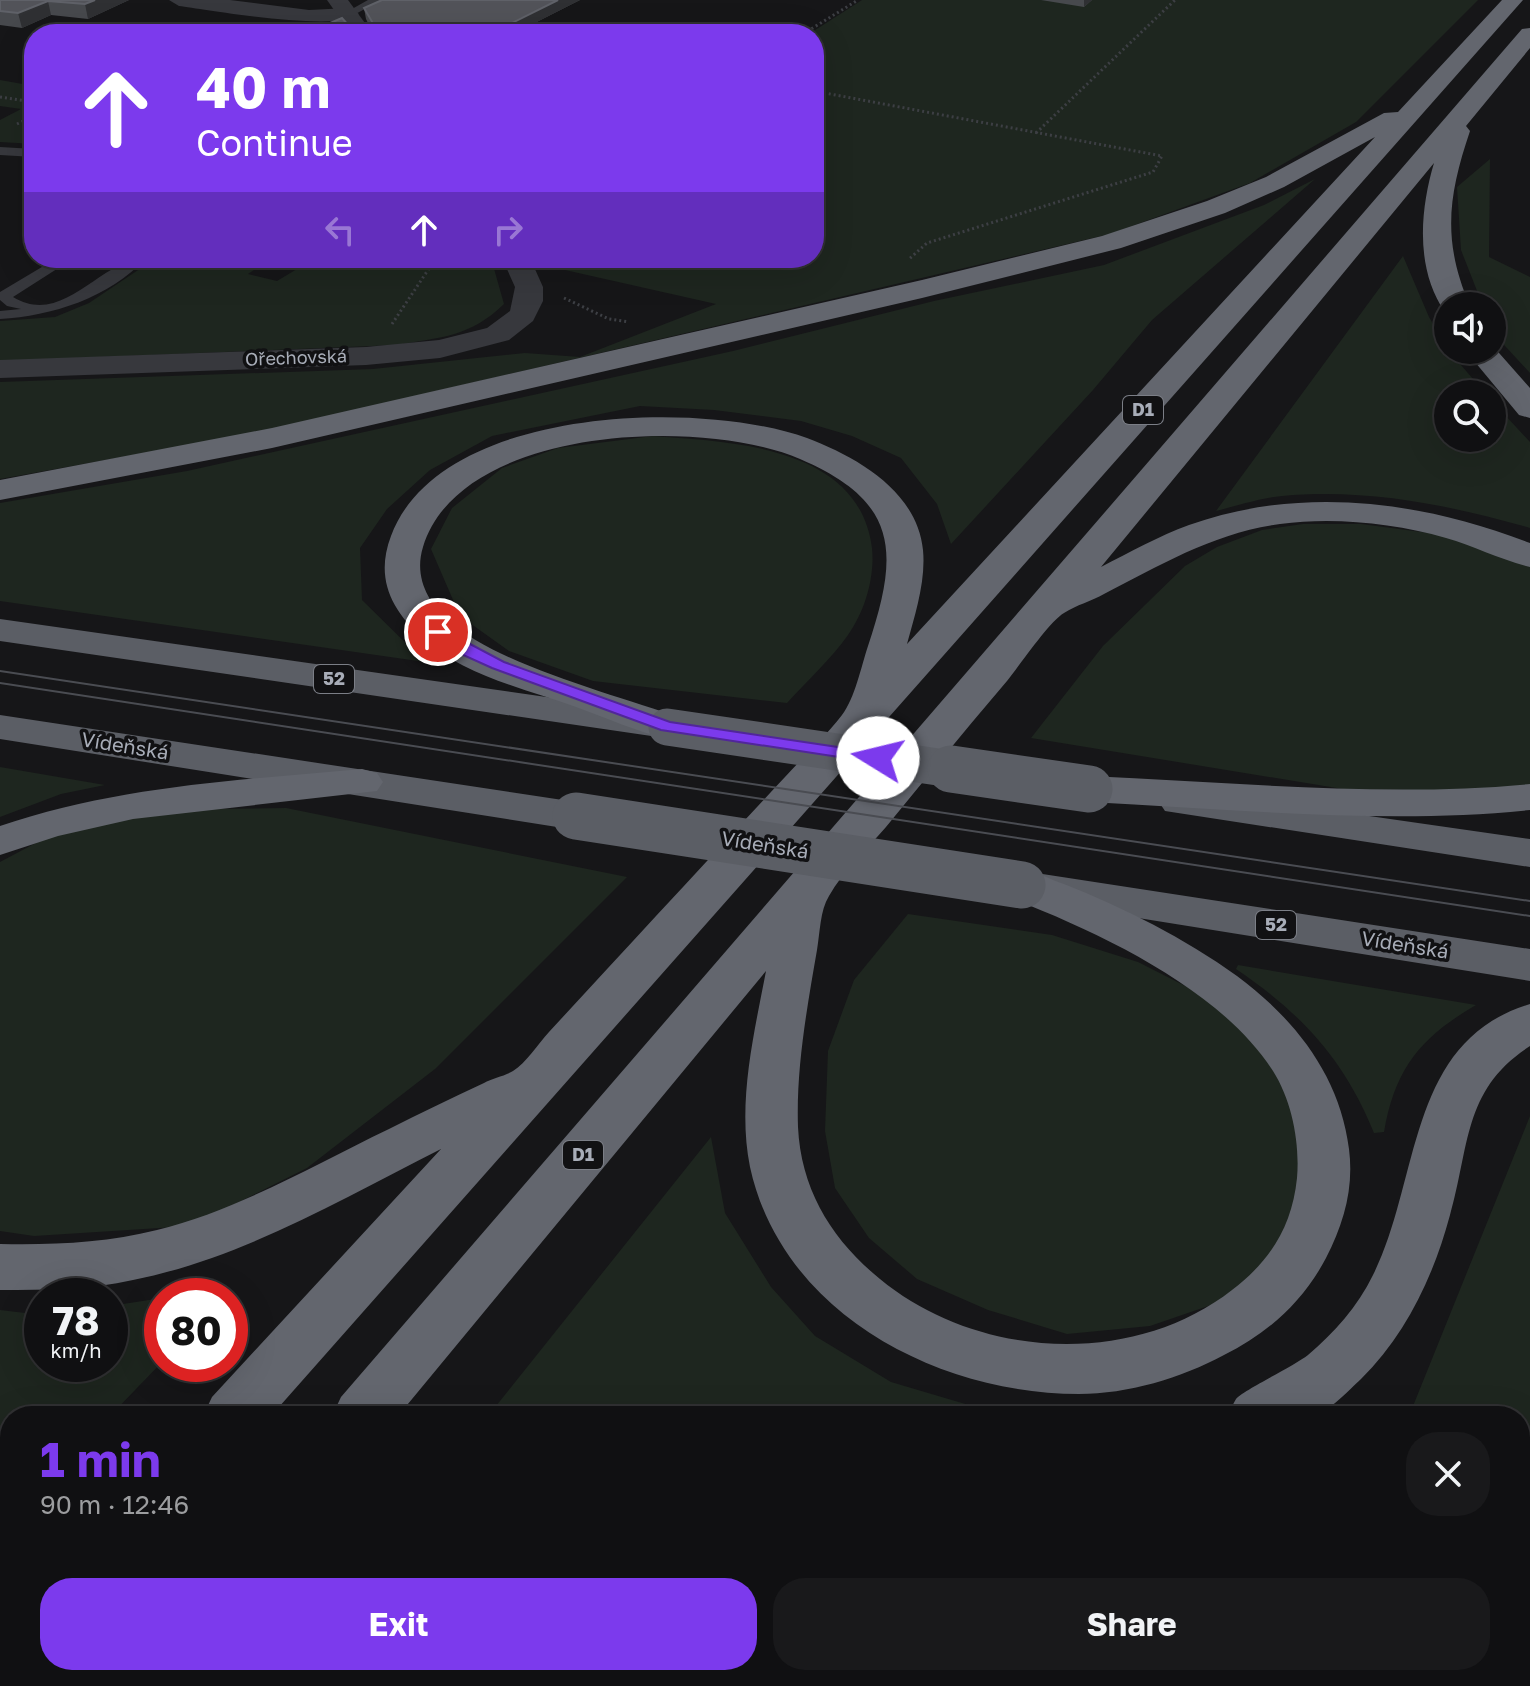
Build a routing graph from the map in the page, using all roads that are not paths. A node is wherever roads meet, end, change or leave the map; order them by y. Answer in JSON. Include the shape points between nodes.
{"nodes":[{"id":1,"x":179,"y":0,"type":"edge"},
{"id":2,"x":376,"y":0,"type":"edge"},
{"id":3,"x":1513,"y":0,"type":"edge"},
{"id":4,"x":342,"y":7,"type":"edge"},
{"id":5,"x":355,"y":24,"type":"edge"},
{"id":6,"x":1530,"y":34,"type":"edge"},
{"id":7,"x":1422,"y":101,"type":"junction"},
{"id":8,"x":1467,"y":108,"type":"junction"},
{"id":9,"x":0,"y":151,"type":"edge"},
{"id":10,"x":24,"y":152,"type":"edge"},
{"id":11,"x":30,"y":268,"type":"edge"},
{"id":12,"x":50,"y":268,"type":"edge"},
{"id":13,"x":125,"y":268,"type":"edge"},
{"id":14,"x":520,"y":268,"type":"edge"},
{"id":15,"x":1449,"y":292,"type":"edge"},
{"id":16,"x":4,"y":296,"type":"junction"},
{"id":17,"x":63,"y":305,"type":"junction"},
{"id":18,"x":0,"y":315,"type":"edge"},
{"id":19,"x":1492,"y":364,"type":"edge"},
{"id":20,"x":0,"y":369,"type":"edge"},
{"id":21,"x":1530,"y":408,"type":"edge"},
{"id":22,"x":0,"y":490,"type":"edge"},
{"id":23,"x":1530,"y":556,"type":"edge"},
{"id":24,"x":1042,"y":611,"type":"junction"},
{"id":25,"x":0,"y":630,"type":"edge"},
{"id":26,"x":864,"y":719,"type":"junction"},
{"id":27,"x":0,"y":727,"type":"edge"},
{"id":28,"x":667,"y":727,"type":"junction"},
{"id":29,"x":362,"y":782,"type":"junction"},
{"id":30,"x":1089,"y":789,"type":"junction"},
{"id":31,"x":1530,"y":797,"type":"edge"},
{"id":32,"x":0,"y":841,"type":"edge"},
{"id":33,"x":1530,"y":853,"type":"edge"},
{"id":34,"x":1022,"y":885,"type":"junction"},
{"id":35,"x":804,"y":894,"type":"junction"},
{"id":36,"x":1530,"y":965,"type":"edge"},
{"id":37,"x":1530,"y":1022,"type":"edge"},
{"id":38,"x":536,"y":1079,"type":"junction"},
{"id":39,"x":0,"y":1267,"type":"edge"},
{"id":40,"x":242,"y":1406,"type":"edge"},
{"id":41,"x":370,"y":1406,"type":"edge"},
{"id":42,"x":1279,"y":1406,"type":"edge"}],
"edges":[{"from":1,"to":4,"type":"street","via":[[309,16]]},
{"from":2,"to":4,"type":"lane"},
{"from":3,"to":7,"type":"highway","number":"D1"},
{"from":4,"to":5,"type":"street"},
{"from":6,"to":8,"type":"highway","number":"D1"},
{"from":7,"to":22,"type":"highway","via":[[1275,182],[1111,242],[288,434]]},
{"from":7,"to":26,"type":"highway","number":"D1"},
{"from":8,"to":15,"type":"highway","via":[[1444,169],[1435,215],[1434,242]]},
{"from":8,"to":24,"type":"highway","number":"D1"},
{"from":9,"to":10,"type":"lane"},
{"from":11,"to":16,"type":"lane","via":[[5,286]]},
{"from":12,"to":16,"type":"lane"},
{"from":13,"to":17,"type":"lane"},
{"from":14,"to":20,"type":"street","name":"Ořechovská","via":[[529,287],[523,315],[498,334],[440,349]]},
{"from":16,"to":17,"type":"lane","via":[[20,305]]},
{"from":17,"to":18,"type":"lane"},
{"from":19,"to":21,"type":"highway"},
{"from":23,"to":24,"type":"highway","via":[[1451,528],[1387,516],[1275,514],[1200,533]]},
{"from":24,"to":35,"type":"highway","number":"D1"},
{"from":25,"to":28,"type":"highway","number":"52"},
{"from":26,"to":28,"type":"highway","via":[[904,582],[907,554],[895,513],[827,459],[742,432],[678,425],[611,428],[518,449],[466,474],[430,502],[409,530],[400,562],[408,596],[438,632],[482,659]]},
{"from":26,"to":38,"type":"highway","number":"D1"},
{"from":27,"to":29,"type":"highway","name":"Vídeňská","number":"52"},
{"from":28,"to":30,"type":"highway","number":"52","bridge":true},
{"from":29,"to":32,"type":"highway","via":[[137,806],[50,823]]},
{"from":29,"to":34,"type":"highway","name":"Vídeňská","number":"52","bridge":true},
{"from":30,"to":31,"type":"highway","via":[[1413,803]]},
{"from":30,"to":33,"type":"highway","number":"52"},
{"from":34,"to":35,"type":"highway","via":[[1163,951],[1248,1012],[1287,1052],[1318,1117],[1324,1186],[1303,1251],[1281,1281],[1220,1332],[1135,1364],[1036,1367],[940,1344],[859,1297],[802,1229],[785,1193],[772,1128],[777,1061]]},
{"from":34,"to":36,"type":"highway","name":"Vídeňská","number":"52"},
{"from":35,"to":41,"type":"highway","number":"D1"},
{"from":37,"to":42,"type":"highway","via":[[1476,1061],[1462,1083],[1449,1111],[1413,1252],[1380,1319],[1324,1377]]},
{"from":38,"to":39,"type":"highway","via":[[232,1228],[135,1258],[85,1266]]},
{"from":38,"to":40,"type":"highway","number":"D1"}]}
